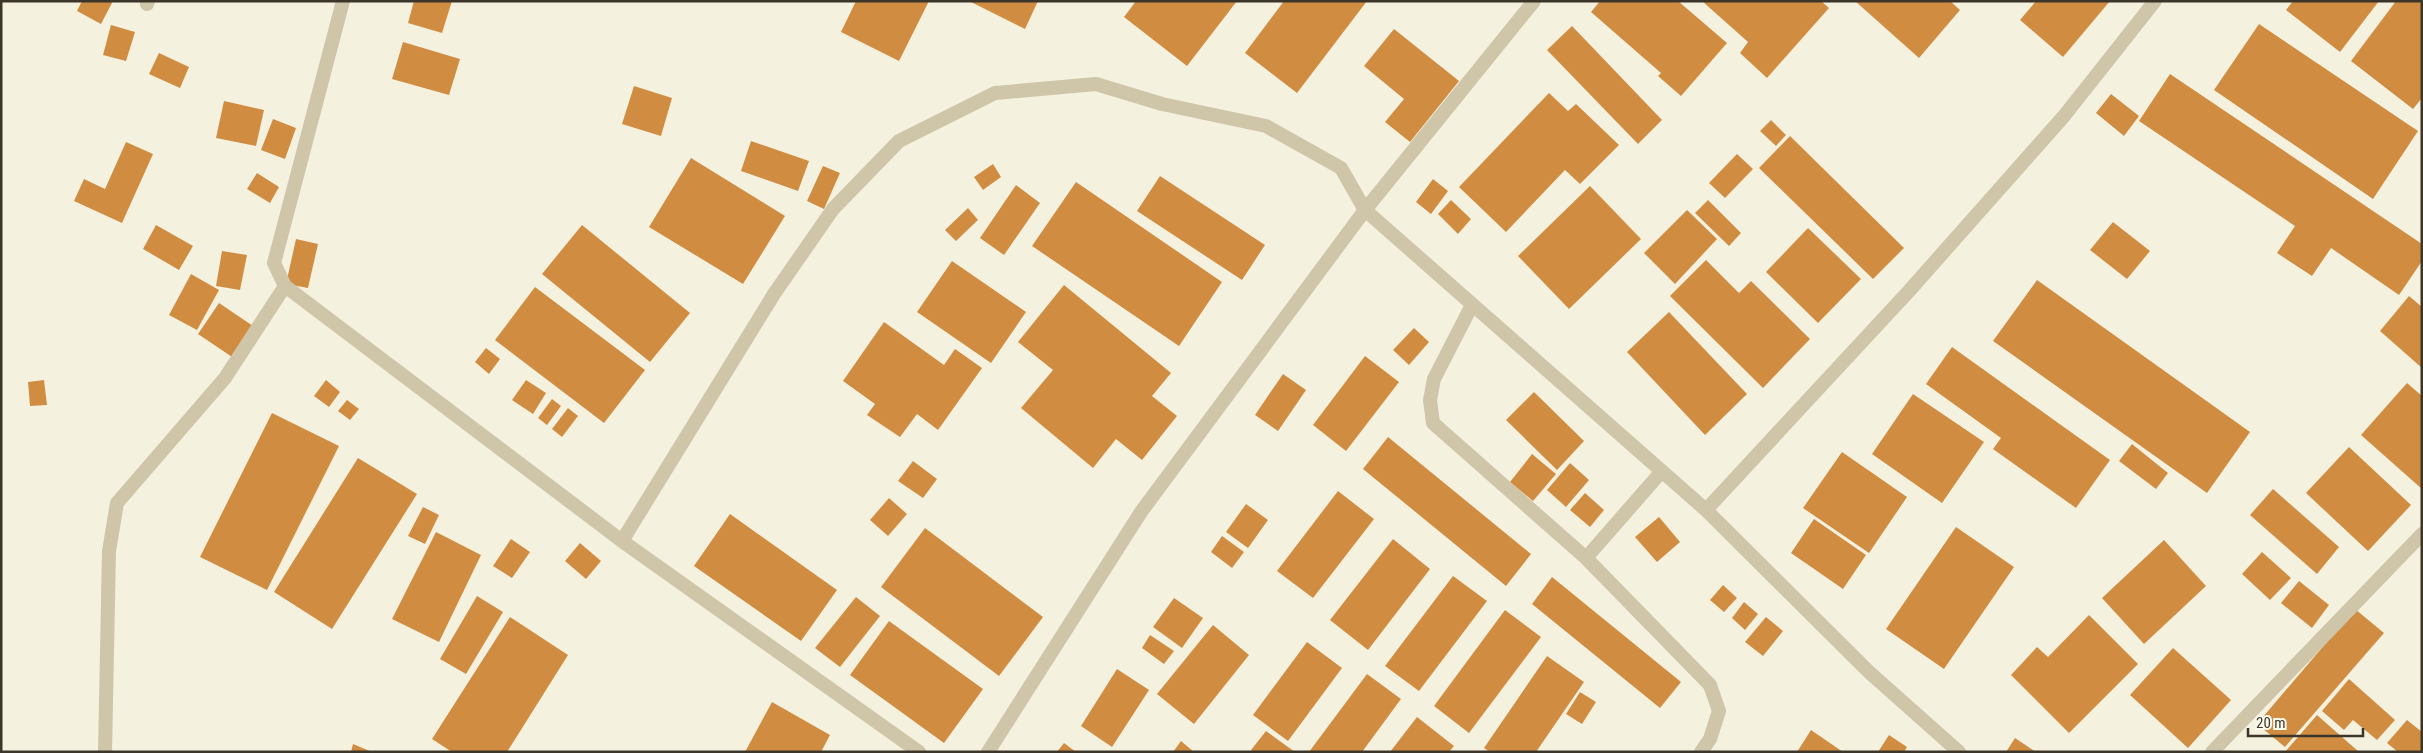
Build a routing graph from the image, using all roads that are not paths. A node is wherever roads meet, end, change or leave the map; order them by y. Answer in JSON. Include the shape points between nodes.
{"nodes":[{"id":1,"x":343,"y":1,"type":"edge"},
{"id":2,"x":1534,"y":1,"type":"edge"},
{"id":3,"x":2155,"y":1,"type":"edge"},
{"id":4,"x":1364,"y":210,"type":"junction"},
{"id":5,"x":285,"y":286,"type":"junction"},
{"id":6,"x":1472,"y":304,"type":"junction"},
{"id":7,"x":1662,"y":471,"type":"junction"},
{"id":8,"x":1706,"y":510,"type":"junction"},
{"id":9,"x":2422,"y":534,"type":"edge"},
{"id":10,"x":622,"y":541,"type":"junction"},
{"id":11,"x":1586,"y":558,"type":"junction"},
{"id":12,"x":105,"y":752,"type":"edge"},
{"id":13,"x":919,"y":752,"type":"edge"},
{"id":14,"x":988,"y":752,"type":"edge"},
{"id":15,"x":1701,"y":752,"type":"edge"},
{"id":16,"x":1959,"y":752,"type":"edge"},
{"id":17,"x":2212,"y":752,"type":"edge"}],
"edges":[{"from":1,"to":5,"type":"street","via":[[274,262]]},
{"from":2,"to":4,"type":"street"},
{"from":3,"to":8,"type":"street","via":[[2045,138],[1909,291]]},
{"from":4,"to":6,"type":"street"},
{"from":4,"to":10,"type":"street","via":[[1341,168],[1266,126],[1162,104],[1096,84],[995,93],[899,141],[834,209],[774,294]]},
{"from":4,"to":14,"type":"street","via":[[1141,512]]},
{"from":5,"to":10,"type":"street"},
{"from":5,"to":12,"type":"street","via":[[225,378],[117,503],[109,551]]},
{"from":6,"to":7,"type":"street"},
{"from":6,"to":11,"type":"street","via":[[1434,378],[1430,400],[1434,423]]},
{"from":7,"to":8,"type":"street"},
{"from":7,"to":11,"type":"street"},
{"from":8,"to":16,"type":"street","via":[[1869,672]]},
{"from":9,"to":17,"type":"street"},
{"from":10,"to":13,"type":"street"},
{"from":11,"to":15,"type":"street","via":[[1710,685],[1719,711],[1710,739]]}]}
